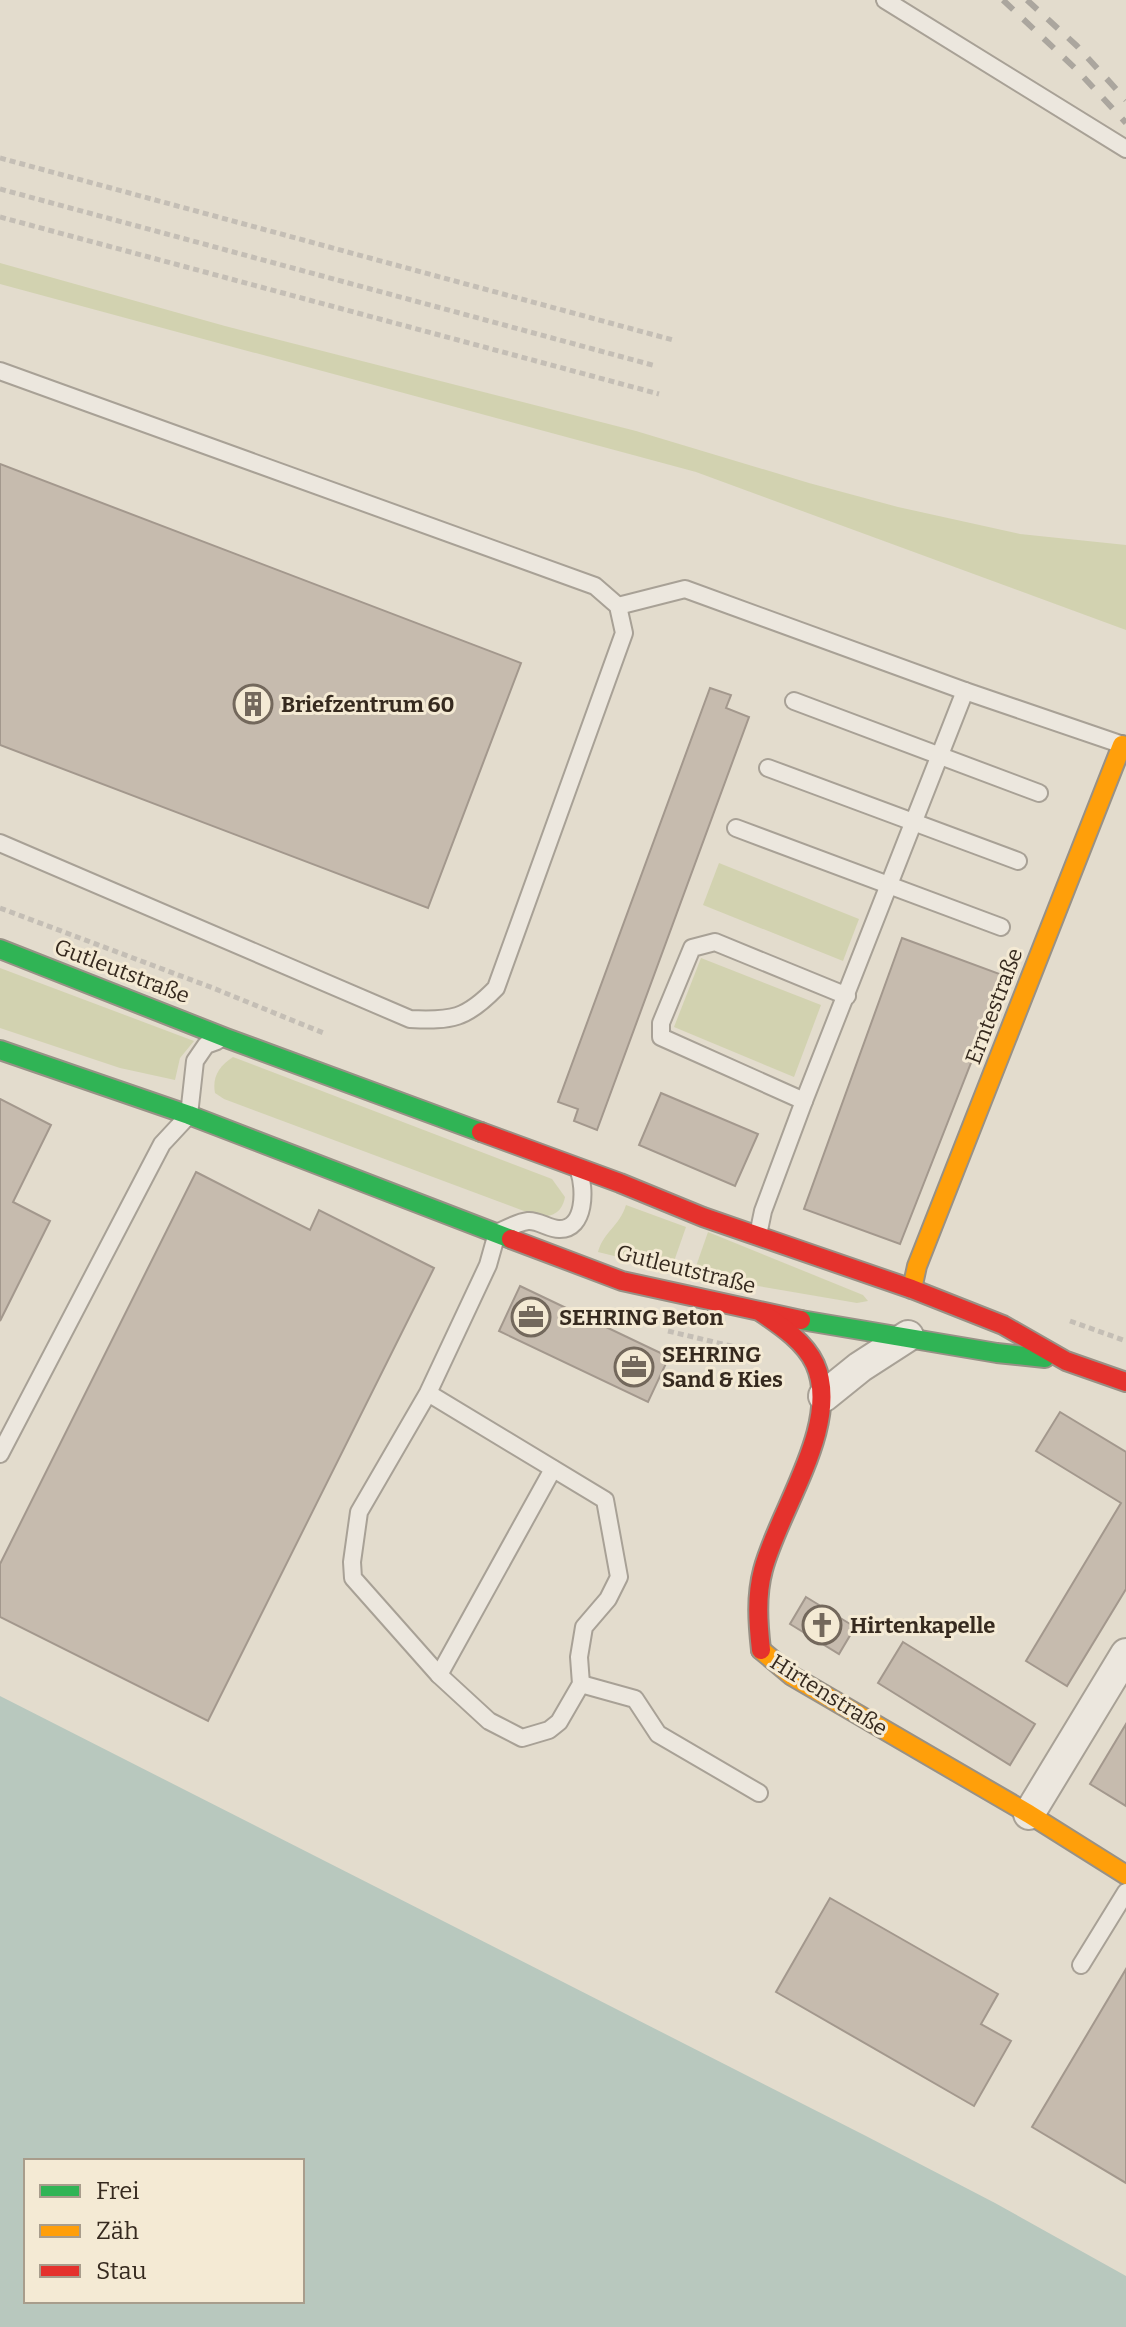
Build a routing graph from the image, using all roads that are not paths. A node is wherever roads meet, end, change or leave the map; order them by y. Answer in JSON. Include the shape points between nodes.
{"nodes":[{"id":1,"x":885,"y":0,"type":"edge"},
{"id":2,"x":1121,"y":147,"type":"edge"},
{"id":3,"x":0,"y":371,"type":"edge"},
{"id":4,"x":618,"y":606,"type":"junction"},
{"id":5,"x":965,"y":691,"type":"junction"},
{"id":6,"x":794,"y":701,"type":"dead end"},
{"id":7,"x":1124,"y":746,"type":"edge"},
{"id":8,"x":941,"y":755,"type":"junction"},
{"id":9,"x":768,"y":768,"type":"dead end"},
{"id":10,"x":1039,"y":793,"type":"dead end"},
{"id":11,"x":914,"y":822,"type":"junction"},
{"id":12,"x":736,"y":828,"type":"dead end"},
{"id":13,"x":0,"y":843,"type":"edge"},
{"id":14,"x":1018,"y":861,"type":"dead end"},
{"id":15,"x":890,"y":885,"type":"junction"},
{"id":16,"x":1001,"y":927,"type":"dead end"},
{"id":17,"x":0,"y":949,"type":"edge"},
{"id":18,"x":847,"y":996,"type":"junction"},
{"id":19,"x":226,"y":1038,"type":"junction"},
{"id":20,"x":0,"y":1050,"type":"edge"},
{"id":21,"x":804,"y":1101,"type":"junction"},
{"id":22,"x":189,"y":1115,"type":"junction"},
{"id":23,"x":578,"y":1169,"type":"junction"},
{"id":24,"x":497,"y":1233,"type":"junction"},
{"id":25,"x":757,"y":1236,"type":"junction"},
{"id":26,"x":908,"y":1295,"type":"junction"},
{"id":27,"x":762,"y":1313,"type":"junction"},
{"id":28,"x":897,"y":1327,"type":"junction"},
{"id":29,"x":869,"y":1331,"type":"junction"},
{"id":30,"x":1066,"y":1361,"type":"junction"},
{"id":31,"x":1126,"y":1382,"type":"edge"},
{"id":32,"x":428,"y":1393,"type":"junction"},
{"id":33,"x":824,"y":1396,"type":"junction"},
{"id":34,"x":0,"y":1454,"type":"edge"},
{"id":35,"x":553,"y":1469,"type":"junction"},
{"id":36,"x":1126,"y":1654,"type":"edge"},
{"id":37,"x":439,"y":1675,"type":"junction"},
{"id":38,"x":581,"y":1684,"type":"junction"},
{"id":39,"x":759,"y":1793,"type":"dead end"},
{"id":40,"x":1029,"y":1814,"type":"junction"},
{"id":41,"x":1126,"y":1875,"type":"edge"},
{"id":42,"x":1126,"y":1892,"type":"edge"},
{"id":43,"x":1081,"y":1965,"type":"dead end"}],
"edges":[{"from":1,"to":2,"type":"lane"},
{"from":3,"to":4,"type":"lane","via":[[595,586]]},
{"from":4,"to":5,"type":"lane","via":[[685,589]]},
{"from":4,"to":13,"type":"lane","via":[[624,633],[496,988],[474,1010],[442,1021],[410,1019]]},
{"from":5,"to":7,"type":"lane"},
{"from":5,"to":8,"type":"lane"},
{"from":6,"to":8,"type":"lane"},
{"from":7,"to":26,"type":"main road","name":"Erntestraße"},
{"from":8,"to":10,"type":"lane"},
{"from":8,"to":11,"type":"lane"},
{"from":9,"to":11,"type":"lane"},
{"from":11,"to":14,"type":"lane"},
{"from":11,"to":15,"type":"lane"},
{"from":12,"to":15,"type":"lane"},
{"from":15,"to":16,"type":"lane"},
{"from":15,"to":18,"type":"lane"},
{"from":17,"to":19,"type":"main road","name":"Gutleutstraße"},
{"from":18,"to":21,"type":"lane"},
{"from":18,"to":21,"type":"lane","via":[[715,942],[692,948],[661,1023],[661,1037]]},
{"from":19,"to":22,"type":"lane","via":[[206,1045],[195,1061]]},
{"from":19,"to":23,"type":"main road","name":"Gutleutstraße"},
{"from":20,"to":22,"type":"main road","name":"Gutleutstraße"},
{"from":21,"to":25,"type":"lane"},
{"from":22,"to":24,"type":"main road","name":"Gutleutstraße"},
{"from":22,"to":34,"type":"lane","via":[[162,1144]]},
{"from":23,"to":24,"type":"lane","via":[[584,1196],[571,1226],[562,1229],[528,1221]]},
{"from":23,"to":25,"type":"main road","name":"Gutleutstraße"},
{"from":24,"to":27,"type":"main road","name":"Gutleutstraße","via":[[622,1281]]},
{"from":24,"to":32,"type":"lane","via":[[488,1265]]},
{"from":25,"to":26,"type":"main road","name":"Gutleutstraße"},
{"from":26,"to":30,"type":"main road","name":"Gutleutstraße","via":[[1003,1325]]},
{"from":27,"to":29,"type":"main road","name":"Gutleutstraße"},
{"from":27,"to":33,"type":"main road","via":[[790,1332],[816,1365]]},
{"from":28,"to":29,"type":"main road","name":"Gutleutstraße"},
{"from":28,"to":29,"type":"lane"},
{"from":28,"to":30,"type":"main road","name":"Gutleutstraße","via":[[997,1353]]},
{"from":28,"to":33,"type":"street"},
{"from":30,"to":31,"type":"main road","name":"Gutleutstraße"},
{"from":32,"to":35,"type":"lane"},
{"from":32,"to":37,"type":"lane","via":[[359,1512],[352,1570],[353,1578]]},
{"from":33,"to":40,"type":"main road","name":"Hirtenstraße","via":[[819,1425],[765,1565],[756,1612],[761,1651],[792,1676]]},
{"from":35,"to":37,"type":"lane"},
{"from":35,"to":38,"type":"lane","via":[[605,1500],[619,1577],[584,1627]]},
{"from":36,"to":40,"type":"street"},
{"from":37,"to":38,"type":"lane","via":[[489,1721],[522,1738],[559,1722]]},
{"from":38,"to":39,"type":"lane","via":[[635,1699],[658,1734]]},
{"from":40,"to":41,"type":"main road","name":"Hirtenstraße"},
{"from":42,"to":43,"type":"lane"}]}
